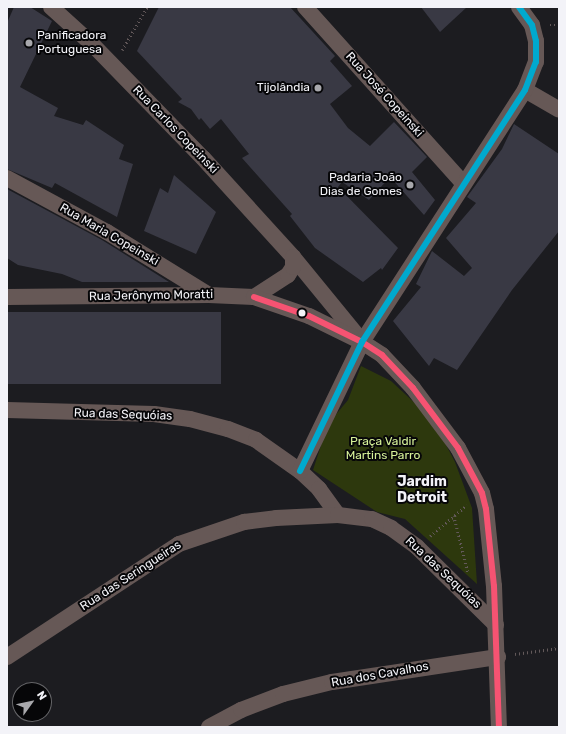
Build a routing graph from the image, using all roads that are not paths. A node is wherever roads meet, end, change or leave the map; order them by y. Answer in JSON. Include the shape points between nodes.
{"nodes":[{"id":1,"x":51,"y":7,"type":"edge"},
{"id":2,"x":305,"y":7,"type":"edge"},
{"id":3,"x":519,"y":7,"type":"edge"},
{"id":4,"x":525,"y":90,"type":"junction"},
{"id":5,"x":559,"y":110,"type":"edge"},
{"id":6,"x":7,"y":178,"type":"edge"},
{"id":7,"x":463,"y":183,"type":"junction"},
{"id":8,"x":293,"y":257,"type":"junction"},
{"id":9,"x":209,"y":295,"type":"junction"},
{"id":10,"x":7,"y":297,"type":"edge"},
{"id":11,"x":254,"y":297,"type":"junction"},
{"id":12,"x":362,"y":342,"type":"junction"},
{"id":13,"x":7,"y":410,"type":"edge"},
{"id":14,"x":300,"y":471,"type":"junction"},
{"id":15,"x":338,"y":515,"type":"junction"},
{"id":16,"x":496,"y":625,"type":"junction"},
{"id":17,"x":498,"y":656,"type":"junction"},
{"id":18,"x":7,"y":657,"type":"edge"},
{"id":19,"x":209,"y":727,"type":"edge"},
{"id":20,"x":499,"y":727,"type":"edge"}],
"edges":[{"from":1,"to":8,"type":"street","name":"Rua Carlos Copeinski","via":[[203,158]]},
{"from":2,"to":7,"type":"street","name":"Rua José Copeinski"},
{"from":3,"to":4,"type":"street","via":[[532,25],[536,41],[536,62]]},
{"from":4,"to":5,"type":"street"},
{"from":4,"to":7,"type":"street"},
{"from":6,"to":9,"type":"street","name":"Rua Maria Copeinski","via":[[107,232]]},
{"from":7,"to":12,"type":"street"},
{"from":8,"to":11,"type":"street","via":[[293,267],[288,275]]},
{"from":8,"to":12,"type":"street","name":"Rua Carlos Copeinski"},
{"from":9,"to":10,"type":"street","name":"Rua Jerônymo Moratti"},
{"from":9,"to":11,"type":"street","name":"Rua Jerônymo Moratti"},
{"from":11,"to":12,"type":"street","name":"Rua Jerônymo Moratti","via":[[309,316]]},
{"from":12,"to":14,"type":"street"},
{"from":12,"to":16,"type":"street","via":[[382,355],[413,388],[458,448],[482,493],[492,559]]},
{"from":13,"to":14,"type":"street","name":"Rua das Sequóias","via":[[154,414],[190,418],[256,440]]},
{"from":14,"to":15,"type":"street","name":"Rua das Sequóias","via":[[319,489]]},
{"from":15,"to":16,"type":"street","name":"Rua das Sequóias","via":[[372,519],[390,528],[417,547]]},
{"from":15,"to":18,"type":"street","name":"Rua das Seringueiras","via":[[244,522],[179,544]]},
{"from":16,"to":17,"type":"street"},
{"from":17,"to":19,"type":"street","name":"Rua dos Cavalhos","via":[[340,681],[283,694],[241,710]]},
{"from":17,"to":20,"type":"street"}]}
